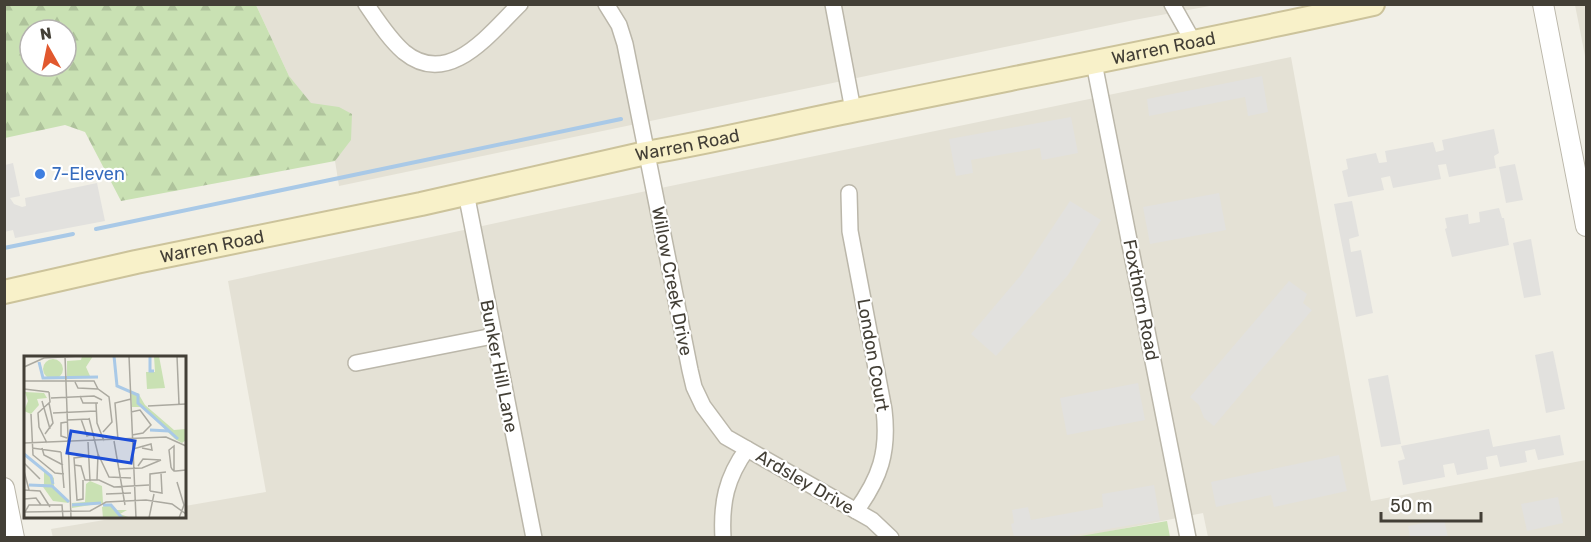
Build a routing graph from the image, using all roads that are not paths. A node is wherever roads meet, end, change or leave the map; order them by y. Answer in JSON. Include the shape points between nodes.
{"nodes":[{"id":1,"x":366,"y":4,"type":"edge"},
{"id":2,"x":520,"y":4,"type":"edge"},
{"id":3,"x":606,"y":4,"type":"edge"},
{"id":4,"x":833,"y":4,"type":"edge"},
{"id":5,"x":1172,"y":4,"type":"edge"},
{"id":6,"x":1373,"y":4,"type":"edge"},
{"id":7,"x":1543,"y":4,"type":"edge"},
{"id":8,"x":1194,"y":43,"type":"junction"},
{"id":9,"x":1094,"y":63,"type":"junction"},
{"id":10,"x":853,"y":110,"type":"junction"},
{"id":11,"x":646,"y":153,"type":"junction"},
{"id":12,"x":1584,"y":183,"type":"edge"},
{"id":13,"x":466,"y":193,"type":"junction"},
{"id":14,"x":849,"y":193,"type":"dead end"},
{"id":15,"x":1587,"y":226,"type":"edge"},
{"id":16,"x":4,"y":292,"type":"edge"},
{"id":17,"x":493,"y":336,"type":"junction"},
{"id":18,"x":356,"y":363,"type":"dead end"},
{"id":19,"x":747,"y":449,"type":"junction"},
{"id":20,"x":4,"y":488,"type":"edge"},
{"id":21,"x":856,"y":511,"type":"junction"},
{"id":22,"x":14,"y":537,"type":"edge"},
{"id":23,"x":534,"y":537,"type":"edge"},
{"id":24,"x":723,"y":537,"type":"edge"},
{"id":25,"x":891,"y":537,"type":"edge"},
{"id":26,"x":1188,"y":537,"type":"edge"}],
"edges":[{"from":1,"to":2,"type":"street","via":[[405,53],[434,64],[465,56]]},
{"from":3,"to":11,"type":"street","name":"Willow Creek Drive","via":[[626,44]]},
{"from":4,"to":10,"type":"street"},
{"from":5,"to":8,"type":"street"},
{"from":6,"to":8,"type":"main road","name":"Warren Road"},
{"from":7,"to":12,"type":"street"},
{"from":8,"to":9,"type":"main road","name":"Warren Road"},
{"from":9,"to":10,"type":"main road","name":"Warren Road"},
{"from":9,"to":26,"type":"street","name":"Foxthorn Road"},
{"from":10,"to":11,"type":"main road","name":"Warren Road"},
{"from":11,"to":13,"type":"main road","name":"Warren Road"},
{"from":11,"to":19,"type":"street","name":"Willow Creek Drive","via":[[694,387],[715,424]]},
{"from":12,"to":15,"type":"street"},
{"from":13,"to":16,"type":"main road","name":"Warren Road"},
{"from":13,"to":17,"type":"street","name":"Bunker Hill Lane"},
{"from":14,"to":21,"type":"street","name":"London Court","via":[[850,231],[886,428],[880,471]]},
{"from":17,"to":18,"type":"street"},
{"from":17,"to":23,"type":"street","name":"Bunker Hill Lane"},
{"from":19,"to":21,"type":"street","name":"Ardsley Drive"},
{"from":19,"to":24,"type":"street","via":[[726,491]]},
{"from":20,"to":22,"type":"street"},
{"from":21,"to":25,"type":"street","name":"Ardsley Drive"}]}
